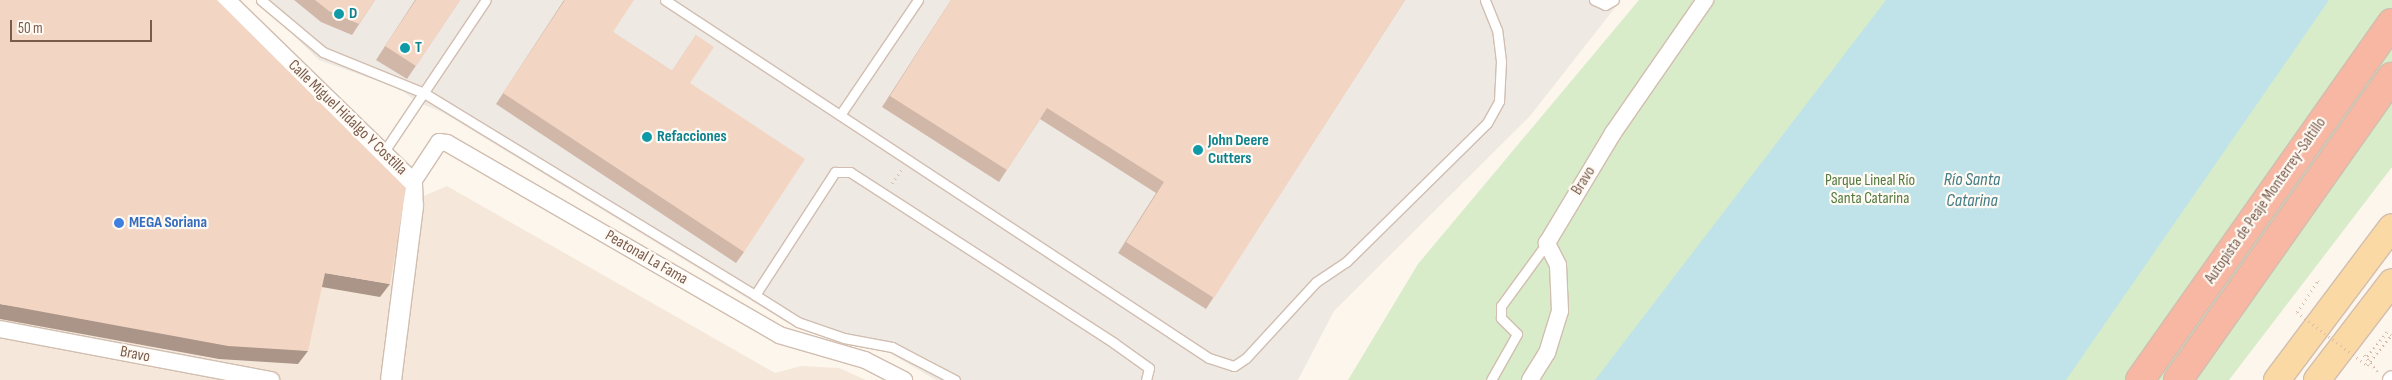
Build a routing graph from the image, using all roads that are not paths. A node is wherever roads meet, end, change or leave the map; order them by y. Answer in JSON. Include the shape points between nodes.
{"nodes":[{"id":1,"x":224,"y":0,"type":"edge"},
{"id":2,"x":261,"y":0,"type":"edge"},
{"id":3,"x":486,"y":0,"type":"edge"},
{"id":4,"x":665,"y":0,"type":"edge"},
{"id":5,"x":918,"y":0,"type":"edge"},
{"id":6,"x":1486,"y":0,"type":"edge"},
{"id":7,"x":1594,"y":0,"type":"edge"},
{"id":8,"x":1614,"y":0,"type":"edge"},
{"id":9,"x":1705,"y":0,"type":"edge"},
{"id":10,"x":2392,"y":23,"type":"edge"},
{"id":11,"x":2392,"y":77,"type":"edge"},
{"id":12,"x":424,"y":93,"type":"junction"},
{"id":13,"x":840,"y":115,"type":"junction"},
{"id":14,"x":383,"y":152,"type":"junction"},
{"id":15,"x":412,"y":182,"type":"junction"},
{"id":16,"x":2392,"y":227,"type":"edge"},
{"id":17,"x":1547,"y":243,"type":"junction"},
{"id":18,"x":2392,"y":282,"type":"edge"},
{"id":19,"x":755,"y":295,"type":"junction"},
{"id":20,"x":0,"y":329,"type":"edge"},
{"id":21,"x":889,"y":375,"type":"edge"},
{"id":22,"x":271,"y":380,"type":"edge"},
{"id":23,"x":391,"y":380,"type":"edge"},
{"id":24,"x":904,"y":380,"type":"edge"},
{"id":25,"x":955,"y":380,"type":"edge"},
{"id":26,"x":1146,"y":380,"type":"edge"},
{"id":27,"x":1490,"y":380,"type":"edge"},
{"id":28,"x":1530,"y":380,"type":"edge"},
{"id":29,"x":2140,"y":380,"type":"edge"},
{"id":30,"x":2178,"y":380,"type":"edge"},
{"id":31,"x":2276,"y":380,"type":"edge"},
{"id":32,"x":2317,"y":380,"type":"edge"}],
"edges":[{"from":1,"to":14,"type":"street","name":"Calle Miguel Hidalgo Y Costilla"},
{"from":2,"to":12,"type":"lane","via":[[324,52]]},
{"from":3,"to":12,"type":"lane"},
{"from":4,"to":13,"type":"lane"},
{"from":5,"to":13,"type":"lane"},
{"from":6,"to":13,"type":"lane","via":[[1497,30],[1501,61],[1499,101],[1487,124],[1346,262],[1316,282],[1246,358],[1234,366],[1209,358]]},
{"from":7,"to":8,"type":"lane","via":[[1605,5]]},
{"from":9,"to":17,"type":"street","name":"Bravo","via":[[1613,133]]},
{"from":10,"to":29,"type":"highway","name":"Autopista de Peaje Monterrey-Saltillo"},
{"from":11,"to":30,"type":"highway","name":"Autopista de Peaje Monterrey-Saltillo"},
{"from":12,"to":14,"type":"lane"},
{"from":12,"to":19,"type":"lane"},
{"from":14,"to":15,"type":"street","name":"Calle Miguel Hidalgo Y Costilla"},
{"from":15,"to":21,"type":"street","name":"Peatonal La Fama","via":[[439,142],[447,142],[780,335]]},
{"from":15,"to":23,"type":"street","name":"Calle Miguel Hidalgo Y Costilla","via":[[413,206]]},
{"from":16,"to":31,"type":"main road"},
{"from":17,"to":27,"type":"lane","via":[[1501,306],[1501,318],[1517,334]]},
{"from":17,"to":28,"type":"street","via":[[1558,265],[1560,311],[1547,353]]},
{"from":18,"to":32,"type":"main road"},
{"from":19,"to":25,"type":"lane","via":[[798,322],[844,338],[892,347]]},
{"from":19,"to":26,"type":"lane","via":[[835,172],[850,172],[1146,365],[1150,370]]},
{"from":20,"to":22,"type":"street","name":"Bravo"},
{"from":21,"to":24,"type":"street","name":"Peatonal La Fama"}]}
